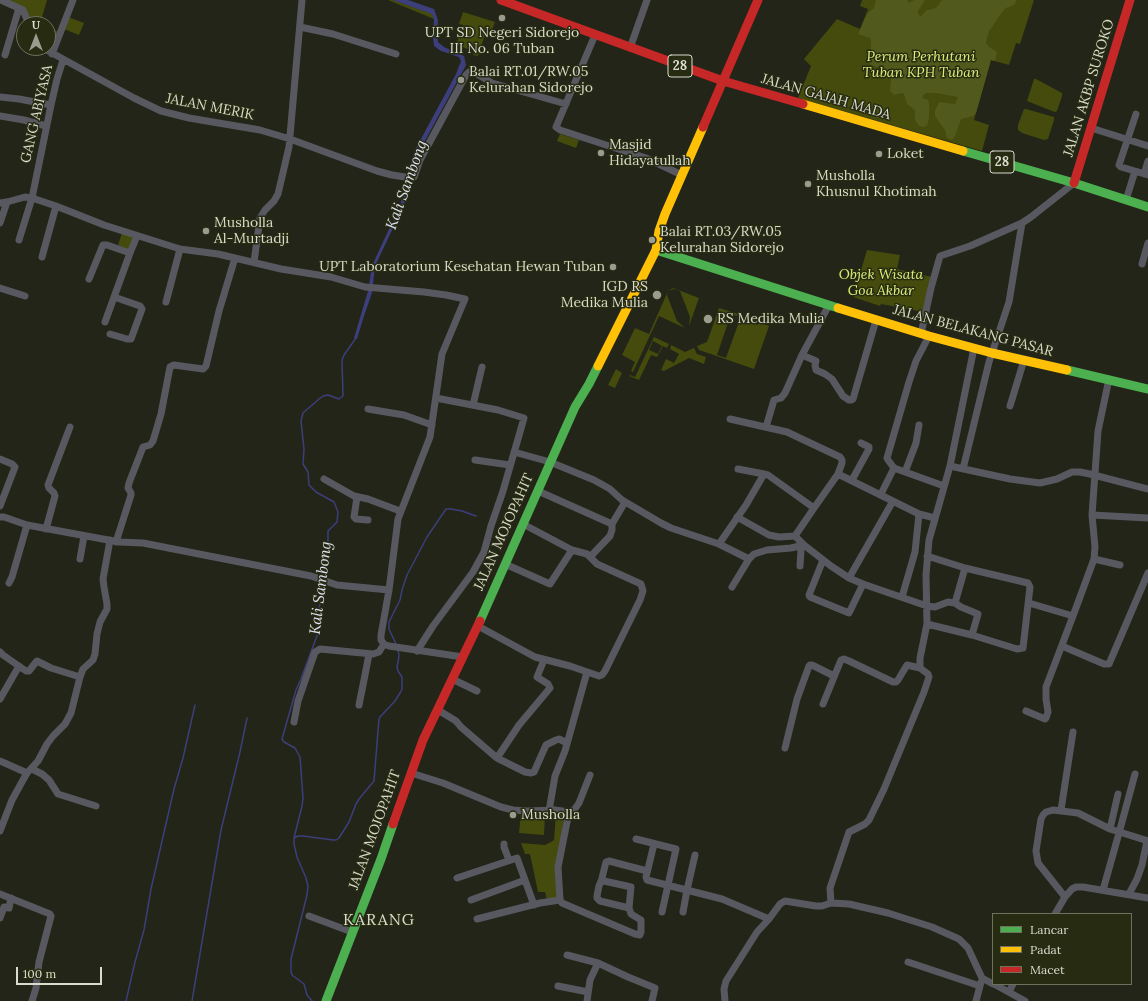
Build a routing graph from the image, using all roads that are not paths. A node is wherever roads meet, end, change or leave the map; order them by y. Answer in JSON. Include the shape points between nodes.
{"nodes":[{"id":1,"x":2,"y":0,"type":"edge"},
{"id":2,"x":73,"y":0,"type":"edge"},
{"id":3,"x":302,"y":0,"type":"edge"},
{"id":4,"x":501,"y":0,"type":"edge"},
{"id":5,"x":646,"y":0,"type":"edge"},
{"id":6,"x":758,"y":0,"type":"edge"},
{"id":7,"x":1130,"y":0,"type":"edge"},
{"id":8,"x":19,"y":8,"type":"junction"},
{"id":9,"x":26,"y":16,"type":"edge"},
{"id":10,"x":300,"y":27,"type":"junction"},
{"id":11,"x":595,"y":35,"type":"junction"},
{"id":12,"x":56,"y":44,"type":"edge"},
{"id":13,"x":630,"y":48,"type":"junction"},
{"id":14,"x":396,"y":54,"type":"dead end"},
{"id":15,"x":5,"y":55,"type":"dead end"},
{"id":16,"x":56,"y":56,"type":"edge"},
{"id":17,"x":63,"y":60,"type":"junction"},
{"id":18,"x":723,"y":81,"type":"junction"},
{"id":19,"x":0,"y":96,"type":"edge"},
{"id":20,"x":566,"y":104,"type":"junction"},
{"id":21,"x":51,"y":105,"type":"junction"},
{"id":22,"x":1136,"y":114,"type":"dead end"},
{"id":23,"x":0,"y":116,"type":"edge"},
{"id":24,"x":46,"y":126,"type":"junction"},
{"id":25,"x":1091,"y":128,"type":"junction"},
{"id":26,"x":290,"y":139,"type":"junction"},
{"id":27,"x":1128,"y":140,"type":"junction"},
{"id":28,"x":1148,"y":146,"type":"edge"},
{"id":29,"x":1148,"y":161,"type":"edge"},
{"id":30,"x":1135,"y":171,"type":"junction"},
{"id":31,"x":1146,"y":174,"type":"edge"},
{"id":32,"x":682,"y":175,"type":"junction"},
{"id":33,"x":1074,"y":183,"type":"junction"},
{"id":34,"x":32,"y":198,"type":"junction"},
{"id":35,"x":1126,"y":200,"type":"junction"},
{"id":36,"x":4,"y":203,"type":"edge"},
{"id":37,"x":56,"y":206,"type":"junction"},
{"id":38,"x":1148,"y":207,"type":"edge"},
{"id":39,"x":0,"y":223,"type":"edge"},
{"id":40,"x":1022,"y":223,"type":"junction"},
{"id":41,"x":137,"y":236,"type":"junction"},
{"id":42,"x":19,"y":240,"type":"dead end"},
{"id":43,"x":1148,"y":243,"type":"edge"},
{"id":44,"x":180,"y":249,"type":"junction"},
{"id":45,"x":656,"y":250,"type":"junction"},
{"id":46,"x":130,"y":253,"type":"junction"},
{"id":47,"x":42,"y":257,"type":"dead end"},
{"id":48,"x":235,"y":258,"type":"junction"},
{"id":49,"x":254,"y":262,"type":"junction"},
{"id":50,"x":1142,"y":264,"type":"dead end"},
{"id":51,"x":89,"y":279,"type":"dead end"},
{"id":52,"x":0,"y":288,"type":"edge"},
{"id":53,"x":26,"y":296,"type":"dead end"},
{"id":54,"x":114,"y":297,"type":"junction"},
{"id":55,"x":166,"y":302,"type":"dead end"},
{"id":56,"x":829,"y":305,"type":"junction"},
{"id":57,"x":876,"y":320,"type":"junction"},
{"id":58,"x":105,"y":322,"type":"dead end"},
{"id":59,"x":110,"y":334,"type":"dead end"},
{"id":60,"x":925,"y":335,"type":"junction"},
{"id":61,"x":974,"y":348,"type":"junction"},
{"id":62,"x":992,"y":353,"type":"junction"},
{"id":63,"x":802,"y":355,"type":"junction"},
{"id":64,"x":1024,"y":360,"type":"junction"},
{"id":65,"x":482,"y":367,"type":"dead end"},
{"id":66,"x":1109,"y":379,"type":"junction"},
{"id":67,"x":1148,"y":389,"type":"edge"},
{"id":68,"x":436,"y":398,"type":"junction"},
{"id":69,"x":473,"y":405,"type":"junction"},
{"id":70,"x":1010,"y":406,"type":"dead end"},
{"id":71,"x":368,"y":409,"type":"dead end"},
{"id":72,"x":730,"y":419,"type":"dead end"},
{"id":73,"x":432,"y":425,"type":"junction"},
{"id":74,"x":919,"y":425,"type":"dead end"},
{"id":75,"x":70,"y":427,"type":"dead end"},
{"id":76,"x":766,"y":427,"type":"junction"},
{"id":77,"x":861,"y":443,"type":"dead end"},
{"id":78,"x":514,"y":452,"type":"junction"},
{"id":79,"x":0,"y":459,"type":"edge"},
{"id":80,"x":475,"y":460,"type":"dead end"},
{"id":81,"x":550,"y":462,"type":"junction"},
{"id":82,"x":510,"y":465,"type":"junction"},
{"id":83,"x":950,"y":466,"type":"junction"},
{"id":84,"x":894,"y":468,"type":"junction"},
{"id":85,"x":738,"y":469,"type":"dead end"},
{"id":86,"x":963,"y":469,"type":"junction"},
{"id":87,"x":904,"y":472,"type":"junction"},
{"id":88,"x":764,"y":474,"type":"junction"},
{"id":89,"x":838,"y":474,"type":"junction"},
{"id":90,"x":1094,"y":475,"type":"junction"},
{"id":91,"x":324,"y":479,"type":"dead end"},
{"id":92,"x":852,"y":480,"type":"junction"},
{"id":93,"x":944,"y":486,"type":"junction"},
{"id":94,"x":1148,"y":489,"type":"edge"},
{"id":95,"x":538,"y":491,"type":"junction"},
{"id":96,"x":881,"y":494,"type":"junction"},
{"id":97,"x":357,"y":497,"type":"junction"},
{"id":98,"x":893,"y":501,"type":"junction"},
{"id":99,"x":625,"y":502,"type":"junction"},
{"id":100,"x":0,"y":506,"type":"edge"},
{"id":101,"x":814,"y":508,"type":"junction"},
{"id":102,"x":400,"y":511,"type":"junction"},
{"id":103,"x":920,"y":514,"type":"junction"},
{"id":104,"x":1092,"y":516,"type":"junction"},
{"id":105,"x":737,"y":517,"type":"junction"},
{"id":106,"x":0,"y":518,"type":"edge"},
{"id":107,"x":935,"y":518,"type":"junction"},
{"id":108,"x":1148,"y":518,"type":"edge"},
{"id":109,"x":368,"y":520,"type":"dead end"},
{"id":110,"x":523,"y":524,"type":"junction"},
{"id":111,"x":612,"y":524,"type":"junction"},
{"id":112,"x":27,"y":525,"type":"junction"},
{"id":113,"x":46,"y":529,"type":"junction"},
{"id":114,"x":84,"y":536,"type":"junction"},
{"id":115,"x":795,"y":536,"type":"junction"},
{"id":116,"x":113,"y":541,"type":"junction"},
{"id":117,"x":719,"y":544,"type":"junction"},
{"id":118,"x":801,"y":545,"type":"junction"},
{"id":119,"x":572,"y":550,"type":"junction"},
{"id":120,"x":927,"y":556,"type":"junction"},
{"id":121,"x":590,"y":557,"type":"junction"},
{"id":122,"x":80,"y":559,"type":"dead end"},
{"id":123,"x":749,"y":559,"type":"junction"},
{"id":124,"x":1094,"y":559,"type":"junction"},
{"id":125,"x":823,"y":560,"type":"junction"},
{"id":126,"x":505,"y":564,"type":"junction"},
{"id":127,"x":1120,"y":565,"type":"dead end"},
{"id":128,"x":800,"y":566,"type":"dead end"},
{"id":129,"x":965,"y":568,"type":"junction"},
{"id":130,"x":1148,"y":573,"type":"edge"},
{"id":131,"x":849,"y":578,"type":"junction"},
{"id":132,"x":9,"y":583,"type":"dead end"},
{"id":133,"x":864,"y":584,"type":"junction"},
{"id":134,"x":732,"y":587,"type":"dead end"},
{"id":135,"x":389,"y":590,"type":"junction"},
{"id":136,"x":902,"y":597,"type":"junction"},
{"id":137,"x":955,"y":603,"type":"junction"},
{"id":138,"x":1029,"y":603,"type":"junction"},
{"id":139,"x":927,"y":606,"type":"junction"},
{"id":140,"x":1074,"y":616,"type":"junction"},
{"id":141,"x":927,"y":624,"type":"junction"},
{"id":142,"x":478,"y":626,"type":"junction"},
{"id":143,"x":972,"y":635,"type":"junction"},
{"id":144,"x":387,"y":645,"type":"junction"},
{"id":145,"x":1062,"y":646,"type":"junction"},
{"id":146,"x":417,"y":651,"type":"junction"},
{"id":147,"x":0,"y":652,"type":"edge"},
{"id":148,"x":369,"y":654,"type":"junction"},
{"id":149,"x":463,"y":657,"type":"junction"},
{"id":150,"x":544,"y":660,"type":"junction"},
{"id":151,"x":19,"y":666,"type":"junction"},
{"id":152,"x":920,"y":668,"type":"junction"},
{"id":153,"x":587,"y":672,"type":"junction"},
{"id":154,"x":834,"y":676,"type":"junction"},
{"id":155,"x":80,"y":677,"type":"junction"},
{"id":156,"x":452,"y":679,"type":"junction"},
{"id":157,"x":477,"y":690,"type":"dead end"},
{"id":158,"x":0,"y":699,"type":"edge"},
{"id":159,"x":823,"y":704,"type":"dead end"},
{"id":160,"x":359,"y":706,"type":"dead end"},
{"id":161,"x":438,"y":710,"type":"junction"},
{"id":162,"x":1026,"y":711,"type":"dead end"},
{"id":163,"x":294,"y":722,"type":"dead end"},
{"id":164,"x":1073,"y":732,"type":"dead end"},
{"id":165,"x":567,"y":743,"type":"junction"},
{"id":166,"x":785,"y":748,"type":"dead end"},
{"id":167,"x":497,"y":758,"type":"junction"},
{"id":168,"x":0,"y":761,"type":"edge"},
{"id":169,"x":30,"y":771,"type":"junction"},
{"id":170,"x":411,"y":772,"type":"junction"},
{"id":171,"x":1134,"y":774,"type":"dead end"},
{"id":172,"x":590,"y":775,"type":"dead end"},
{"id":173,"x":1118,"y":794,"type":"dead end"},
{"id":174,"x":96,"y":806,"type":"dead end"},
{"id":175,"x":1061,"y":810,"type":"junction"},
{"id":176,"x":549,"y":811,"type":"junction"},
{"id":177,"x":569,"y":812,"type":"junction"},
{"id":178,"x":3,"y":816,"type":"edge"},
{"id":179,"x":1110,"y":829,"type":"junction"},
{"id":180,"x":0,"y":831,"type":"edge"},
{"id":181,"x":1119,"y":833,"type":"junction"},
{"id":182,"x":636,"y":839,"type":"dead end"},
{"id":183,"x":1148,"y":841,"type":"edge"},
{"id":184,"x":504,"y":844,"type":"dead end"},
{"id":185,"x":654,"y":844,"type":"junction"},
{"id":186,"x":696,"y":855,"type":"dead end"},
{"id":187,"x":509,"y":860,"type":"junction"},
{"id":188,"x":648,"y":871,"type":"junction"},
{"id":189,"x":457,"y":878,"type":"dead end"},
{"id":190,"x":602,"y":879,"type":"junction"},
{"id":191,"x":525,"y":880,"type":"junction"},
{"id":192,"x":667,"y":885,"type":"junction"},
{"id":193,"x":687,"y":890,"type":"junction"},
{"id":194,"x":1103,"y":890,"type":"junction"},
{"id":195,"x":0,"y":894,"type":"edge"},
{"id":196,"x":1129,"y":894,"type":"junction"},
{"id":197,"x":1065,"y":897,"type":"junction"},
{"id":198,"x":1148,"y":897,"type":"edge"},
{"id":199,"x":10,"y":898,"type":"junction"},
{"id":200,"x":471,"y":900,"type":"dead end"},
{"id":201,"x":560,"y":900,"type":"junction"},
{"id":202,"x":831,"y":903,"type":"junction"},
{"id":203,"x":534,"y":905,"type":"junction"},
{"id":204,"x":629,"y":908,"type":"junction"},
{"id":205,"x":662,"y":912,"type":"dead end"},
{"id":206,"x":683,"y":912,"type":"dead end"},
{"id":207,"x":1056,"y":913,"type":"edge"},
{"id":208,"x":309,"y":916,"type":"dead end"},
{"id":209,"x":0,"y":918,"type":"edge"},
{"id":210,"x":477,"y":919,"type":"dead end"},
{"id":211,"x":769,"y":919,"type":"junction"},
{"id":212,"x":352,"y":932,"type":"junction"},
{"id":213,"x":567,"y":954,"type":"dead end"},
{"id":214,"x":908,"y":962,"type":"dead end"},
{"id":215,"x":598,"y":963,"type":"junction"},
{"id":216,"x":982,"y":978,"type":"junction"},
{"id":217,"x":992,"y":983,"type":"edge"},
{"id":218,"x":995,"y":985,"type":"edge"},
{"id":219,"x":1012,"y":985,"type":"edge"},
{"id":220,"x":558,"y":986,"type":"dead end"},
{"id":221,"x":980,"y":986,"type":"junction"},
{"id":222,"x":588,"y":992,"type":"junction"},
{"id":223,"x":1009,"y":992,"type":"junction"},
{"id":224,"x":32,"y":1001,"type":"edge"},
{"id":225,"x":326,"y":1001,"type":"edge"},
{"id":226,"x":587,"y":1001,"type":"edge"},
{"id":227,"x":652,"y":1001,"type":"edge"},
{"id":228,"x":725,"y":1001,"type":"edge"},
{"id":229,"x":976,"y":1001,"type":"edge"},
{"id":230,"x":1025,"y":1001,"type":"edge"}],
"edges":[{"from":1,"to":8,"type":"street"},
{"from":2,"to":12,"type":"street"},
{"from":3,"to":10,"type":"street"},
{"from":4,"to":11,"type":"main road","name":"JALAN GAJAH MADA","number":"28"},
{"from":5,"to":13,"type":"street"},
{"from":6,"to":18,"type":"main road","name":"JALAN MOJOPAHIT"},
{"from":7,"to":25,"type":"main road","name":"JALAN AKBP SUROKO"},
{"from":8,"to":9,"type":"street"},
{"from":8,"to":15,"type":"street"},
{"from":10,"to":14,"type":"street","via":[[333,34]]},
{"from":10,"to":26,"type":"street"},
{"from":11,"to":13,"type":"main road","name":"JALAN GAJAH MADA","number":"28"},
{"from":11,"to":20,"type":"street"},
{"from":13,"to":18,"type":"main road","name":"JALAN GAJAH MADA","number":"28"},
{"from":16,"to":17,"type":"street","name":"GANG ABIYASA"},
{"from":17,"to":21,"type":"street","name":"GANG ABIYASA"},
{"from":17,"to":26,"type":"street","name":"JALAN MERIK","via":[[161,111],[252,128]]},
{"from":18,"to":32,"type":"main road","name":"JALAN MOJOPAHIT"},
{"from":18,"to":33,"type":"main road","name":"JALAN GAJAH MADA","number":"28"},
{"from":19,"to":21,"type":"street"},
{"from":20,"to":26,"type":"street","name":"JALAN MERIK","via":[[492,83],[474,72],[469,72],[420,160],[414,177],[392,175],[366,168]]},
{"from":20,"to":32,"type":"street","via":[[557,128],[646,158]]},
{"from":21,"to":24,"type":"street","name":"GANG ABIYASA"},
{"from":22,"to":27,"type":"street"},
{"from":23,"to":24,"type":"street"},
{"from":24,"to":34,"type":"street","name":"GANG ABIYASA"},
{"from":25,"to":27,"type":"street"},
{"from":25,"to":33,"type":"main road","name":"JALAN AKBP SUROKO"},
{"from":26,"to":49,"type":"street","via":[[278,194],[260,218]]},
{"from":27,"to":28,"type":"street"},
{"from":27,"to":30,"type":"street","via":[[1119,164]]},
{"from":29,"to":31,"type":"street"},
{"from":30,"to":31,"type":"street"},
{"from":30,"to":35,"type":"street"},
{"from":32,"to":45,"type":"main road","name":"JALAN MOJOPAHIT","via":[[663,219]]},
{"from":33,"to":35,"type":"main road","name":"JALAN GAJAH MADA","number":"28"},
{"from":33,"to":40,"type":"street"},
{"from":34,"to":36,"type":"street","via":[[25,197]]},
{"from":34,"to":37,"type":"street"},
{"from":34,"to":42,"type":"street","name":"GANG ABIYASA"},
{"from":35,"to":38,"type":"main road","name":"JALAN GAJAH MADA","number":"28"},
{"from":36,"to":39,"type":"street"},
{"from":37,"to":41,"type":"street"},
{"from":37,"to":47,"type":"street"},
{"from":40,"to":60,"type":"street","via":[[940,256],[932,284]]},
{"from":40,"to":62,"type":"street","via":[[1009,302]]},
{"from":41,"to":44,"type":"street"},
{"from":41,"to":46,"type":"street"},
{"from":43,"to":50,"type":"street"},
{"from":44,"to":48,"type":"street"},
{"from":44,"to":55,"type":"street"},
{"from":45,"to":56,"type":"main road","name":"JALAN BELAKANG PASAR"},
{"from":45,"to":81,"type":"main road","name":"JALAN MOJOPAHIT","via":[[575,407]]},
{"from":46,"to":51,"type":"street","via":[[103,244]]},
{"from":46,"to":54,"type":"street"},
{"from":48,"to":49,"type":"street"},
{"from":48,"to":116,"type":"street","via":[[206,366],[202,369],[174,365],[170,367],[153,442],[143,447],[129,483],[131,495]]},
{"from":49,"to":68,"type":"street","via":[[365,287],[434,293],[465,299],[442,354]]},
{"from":52,"to":53,"type":"street"},
{"from":54,"to":58,"type":"street"},
{"from":54,"to":59,"type":"street","via":[[142,309],[131,339]]},
{"from":56,"to":57,"type":"main road","name":"JALAN BELAKANG PASAR"},
{"from":56,"to":63,"type":"street"},
{"from":57,"to":60,"type":"main road","name":"JALAN BELAKANG PASAR"},
{"from":57,"to":63,"type":"street","via":[[851,400],[845,398],[832,379],[816,370],[816,361]]},
{"from":60,"to":61,"type":"main road","name":"JALAN BELAKANG PASAR"},
{"from":60,"to":84,"type":"street","via":[[888,454],[888,460]]},
{"from":61,"to":62,"type":"main road","name":"JALAN BELAKANG PASAR"},
{"from":61,"to":83,"type":"street"},
{"from":62,"to":64,"type":"main road","name":"JALAN BELAKANG PASAR"},
{"from":62,"to":86,"type":"street"},
{"from":63,"to":76,"type":"street","via":[[785,393],[781,398],[774,400]]},
{"from":64,"to":66,"type":"main road","name":"JALAN BELAKANG PASAR"},
{"from":64,"to":70,"type":"street"},
{"from":65,"to":69,"type":"street"},
{"from":66,"to":67,"type":"main road","name":"JALAN BELAKANG PASAR"},
{"from":66,"to":90,"type":"street","via":[[1098,431]]},
{"from":68,"to":69,"type":"street"},
{"from":68,"to":73,"type":"street"},
{"from":69,"to":78,"type":"street","via":[[524,418]]},
{"from":71,"to":73,"type":"street","via":[[404,415]]},
{"from":72,"to":76,"type":"street"},
{"from":73,"to":102,"type":"street","via":[[427,446]]},
{"from":74,"to":87,"type":"street","via":[[916,443]]},
{"from":75,"to":113,"type":"street","via":[[48,485],[54,496]]},
{"from":76,"to":89,"type":"street","via":[[792,434],[840,457],[842,463]]},
{"from":77,"to":92,"type":"street","via":[[869,449]]},
{"from":78,"to":81,"type":"street"},
{"from":78,"to":82,"type":"street"},
{"from":79,"to":100,"type":"street","via":[[15,467]]},
{"from":80,"to":82,"type":"street"},
{"from":81,"to":95,"type":"main road","name":"JALAN MOJOPAHIT"},
{"from":81,"to":99,"type":"street","via":[[594,480]]},
{"from":82,"to":146,"type":"street","via":[[486,546],[478,562]]},
{"from":83,"to":86,"type":"street"},
{"from":83,"to":93,"type":"street"},
{"from":84,"to":87,"type":"street"},
{"from":84,"to":96,"type":"street"},
{"from":85,"to":88,"type":"street"},
{"from":86,"to":90,"type":"street","via":[[1040,483],[1072,472]]},
{"from":87,"to":93,"type":"street"},
{"from":88,"to":101,"type":"street"},
{"from":88,"to":105,"type":"street"},
{"from":89,"to":92,"type":"street"},
{"from":89,"to":101,"type":"street"},
{"from":90,"to":94,"type":"street"},
{"from":90,"to":104,"type":"street"},
{"from":91,"to":97,"type":"street"},
{"from":92,"to":96,"type":"street"},
{"from":93,"to":107,"type":"street"},
{"from":95,"to":110,"type":"main road","name":"JALAN MOJOPAHIT"},
{"from":95,"to":111,"type":"street"},
{"from":96,"to":98,"type":"street"},
{"from":97,"to":102,"type":"street"},
{"from":97,"to":109,"type":"street","via":[[354,517]]},
{"from":98,"to":103,"type":"street"},
{"from":98,"to":131,"type":"street"},
{"from":99,"to":111,"type":"street"},
{"from":99,"to":117,"type":"street","via":[[671,528]]},
{"from":101,"to":115,"type":"street"},
{"from":102,"to":135,"type":"street","via":[[396,525]]},
{"from":103,"to":107,"type":"street"},
{"from":103,"to":136,"type":"street","via":[[915,552]]},
{"from":104,"to":108,"type":"street"},
{"from":104,"to":124,"type":"street"},
{"from":105,"to":115,"type":"street","via":[[769,535]]},
{"from":105,"to":117,"type":"street"},
{"from":106,"to":112,"type":"street"},
{"from":107,"to":120,"type":"street"},
{"from":110,"to":119,"type":"street"},
{"from":110,"to":126,"type":"main road","name":"JALAN MOJOPAHIT"},
{"from":111,"to":121,"type":"street","via":[[610,536]]},
{"from":112,"to":113,"type":"street"},
{"from":112,"to":132,"type":"street"},
{"from":113,"to":114,"type":"street"},
{"from":114,"to":116,"type":"street"},
{"from":114,"to":122,"type":"street"},
{"from":115,"to":118,"type":"street"},
{"from":116,"to":135,"type":"street","via":[[143,543],[316,577],[337,585]]},
{"from":116,"to":155,"type":"street","via":[[103,579],[107,609],[100,622],[93,660],[83,669]]},
{"from":117,"to":123,"type":"street"},
{"from":118,"to":123,"type":"street","via":[[760,551]]},
{"from":118,"to":125,"type":"street"},
{"from":118,"to":128,"type":"street"},
{"from":119,"to":121,"type":"street"},
{"from":119,"to":126,"type":"street","via":[[550,584]]},
{"from":120,"to":129,"type":"street"},
{"from":120,"to":139,"type":"street"},
{"from":121,"to":153,"type":"street","via":[[597,564],[641,584],[643,591],[605,671],[599,676]]},
{"from":123,"to":134,"type":"street"},
{"from":124,"to":127,"type":"street"},
{"from":124,"to":140,"type":"street"},
{"from":125,"to":131,"type":"street"},
{"from":125,"to":133,"type":"street","via":[[810,597],[850,613]]},
{"from":126,"to":142,"type":"main road","name":"JALAN MOJOPAHIT"},
{"from":129,"to":137,"type":"street"},
{"from":129,"to":138,"type":"street","via":[[1029,584]]},
{"from":130,"to":145,"type":"street","via":[[1109,664]]},
{"from":131,"to":133,"type":"street"},
{"from":133,"to":136,"type":"street"},
{"from":135,"to":144,"type":"street","via":[[381,635],[381,640]]},
{"from":136,"to":139,"type":"street"},
{"from":137,"to":139,"type":"street"},
{"from":137,"to":143,"type":"street","via":[[978,614]]},
{"from":138,"to":140,"type":"street"},
{"from":138,"to":143,"type":"street","via":[[1023,648],[1017,649]]},
{"from":139,"to":141,"type":"street"},
{"from":140,"to":145,"type":"street"},
{"from":141,"to":143,"type":"street"},
{"from":141,"to":152,"type":"street"},
{"from":142,"to":149,"type":"main road","name":"JALAN MOJOPAHIT"},
{"from":142,"to":150,"type":"street"},
{"from":144,"to":146,"type":"street"},
{"from":144,"to":148,"type":"street","via":[[379,652]]},
{"from":145,"to":162,"type":"street","via":[[1046,690],[1046,718]]},
{"from":146,"to":149,"type":"street"},
{"from":147,"to":151,"type":"street"},
{"from":148,"to":160,"type":"street"},
{"from":148,"to":163,"type":"street","via":[[320,649],[315,652],[298,701]]},
{"from":149,"to":156,"type":"main road","name":"JALAN MOJOPAHIT"},
{"from":150,"to":153,"type":"street"},
{"from":150,"to":167,"type":"street","via":[[537,677],[550,688],[519,725]]},
{"from":151,"to":155,"type":"street","via":[[28,671],[37,661]]},
{"from":151,"to":158,"type":"street"},
{"from":152,"to":154,"type":"street","via":[[906,665],[898,680],[893,682],[844,659],[839,663]]},
{"from":152,"to":202,"type":"street","via":[[929,676],[924,692],[869,820],[849,832],[830,888]]},
{"from":153,"to":165,"type":"street"},
{"from":154,"to":159,"type":"street"},
{"from":154,"to":166,"type":"street","via":[[812,665],[809,666],[797,699]]},
{"from":155,"to":169,"type":"street","via":[[71,713],[65,724],[52,736]]},
{"from":156,"to":157,"type":"street"},
{"from":156,"to":161,"type":"main road","name":"JALAN MOJOPAHIT"},
{"from":161,"to":167,"type":"street","via":[[456,721]]},
{"from":161,"to":170,"type":"main road","name":"JALAN MOJOPAHIT"},
{"from":164,"to":175,"type":"street"},
{"from":165,"to":167,"type":"street","via":[[559,739],[546,745],[534,772],[531,773]]},
{"from":165,"to":176,"type":"street","via":[[557,768]]},
{"from":168,"to":169,"type":"street"},
{"from":169,"to":174,"type":"street","via":[[42,774],[58,794]]},
{"from":169,"to":178,"type":"street"},
{"from":170,"to":176,"type":"street","via":[[508,809]]},
{"from":170,"to":212,"type":"main road","name":"JALAN MOJOPAHIT","via":[[381,860]]},
{"from":171,"to":181,"type":"street"},
{"from":172,"to":177,"type":"street","via":[[577,808]]},
{"from":173,"to":179,"type":"street"},
{"from":175,"to":179,"type":"street","via":[[1078,813]]},
{"from":175,"to":197,"type":"street","via":[[1043,815],[1036,851],[1038,863]]},
{"from":176,"to":177,"type":"street"},
{"from":177,"to":201,"type":"street","via":[[558,868]]},
{"from":178,"to":180,"type":"street"},
{"from":179,"to":181,"type":"street"},
{"from":181,"to":183,"type":"street"},
{"from":181,"to":194,"type":"street"},
{"from":182,"to":185,"type":"street"},
{"from":183,"to":196,"type":"street","via":[[1137,879]]},
{"from":184,"to":187,"type":"street"},
{"from":185,"to":188,"type":"street"},
{"from":185,"to":192,"type":"street","via":[[676,849]]},
{"from":186,"to":193,"type":"street"},
{"from":187,"to":189,"type":"street"},
{"from":187,"to":191,"type":"street","via":[[518,859]]},
{"from":188,"to":190,"type":"street","via":[[609,861],[606,862]]},
{"from":188,"to":192,"type":"street","via":[[648,880]]},
{"from":190,"to":204,"type":"street","via":[[630,887]]},
{"from":190,"to":204,"type":"street","via":[[597,898]]},
{"from":191,"to":200,"type":"street"},
{"from":191,"to":203,"type":"street"},
{"from":192,"to":193,"type":"street"},
{"from":192,"to":205,"type":"street"},
{"from":193,"to":206,"type":"street"},
{"from":193,"to":211,"type":"street","via":[[722,899]]},
{"from":194,"to":196,"type":"street"},
{"from":194,"to":197,"type":"street","via":[[1076,887]]},
{"from":195,"to":199,"type":"street"},
{"from":196,"to":198,"type":"street"},
{"from":197,"to":207,"type":"street"},
{"from":199,"to":209,"type":"street","via":[[8,908],[4,907]]},
{"from":199,"to":224,"type":"street","via":[[51,916]]},
{"from":201,"to":203,"type":"street"},
{"from":201,"to":204,"type":"street","via":[[566,905],[640,935],[641,920],[631,914]]},
{"from":202,"to":211,"type":"street","via":[[816,906],[783,902]]},
{"from":202,"to":216,"type":"street","via":[[888,913],[946,933],[968,948]]},
{"from":203,"to":210,"type":"street"},
{"from":208,"to":212,"type":"street"},
{"from":211,"to":228,"type":"street","via":[[753,937],[726,981]]},
{"from":212,"to":225,"type":"main road","name":"JALAN MOJOPAHIT"},
{"from":213,"to":215,"type":"street"},
{"from":214,"to":221,"type":"street"},
{"from":215,"to":222,"type":"street","via":[[590,980]]},
{"from":215,"to":227,"type":"street","via":[[654,988]]},
{"from":216,"to":217,"type":"street"},
{"from":216,"to":221,"type":"street"},
{"from":218,"to":223,"type":"street"},
{"from":219,"to":223,"type":"street"},
{"from":220,"to":222,"type":"street"},
{"from":221,"to":229,"type":"street"},
{"from":222,"to":226,"type":"street"},
{"from":223,"to":230,"type":"street"}]}
